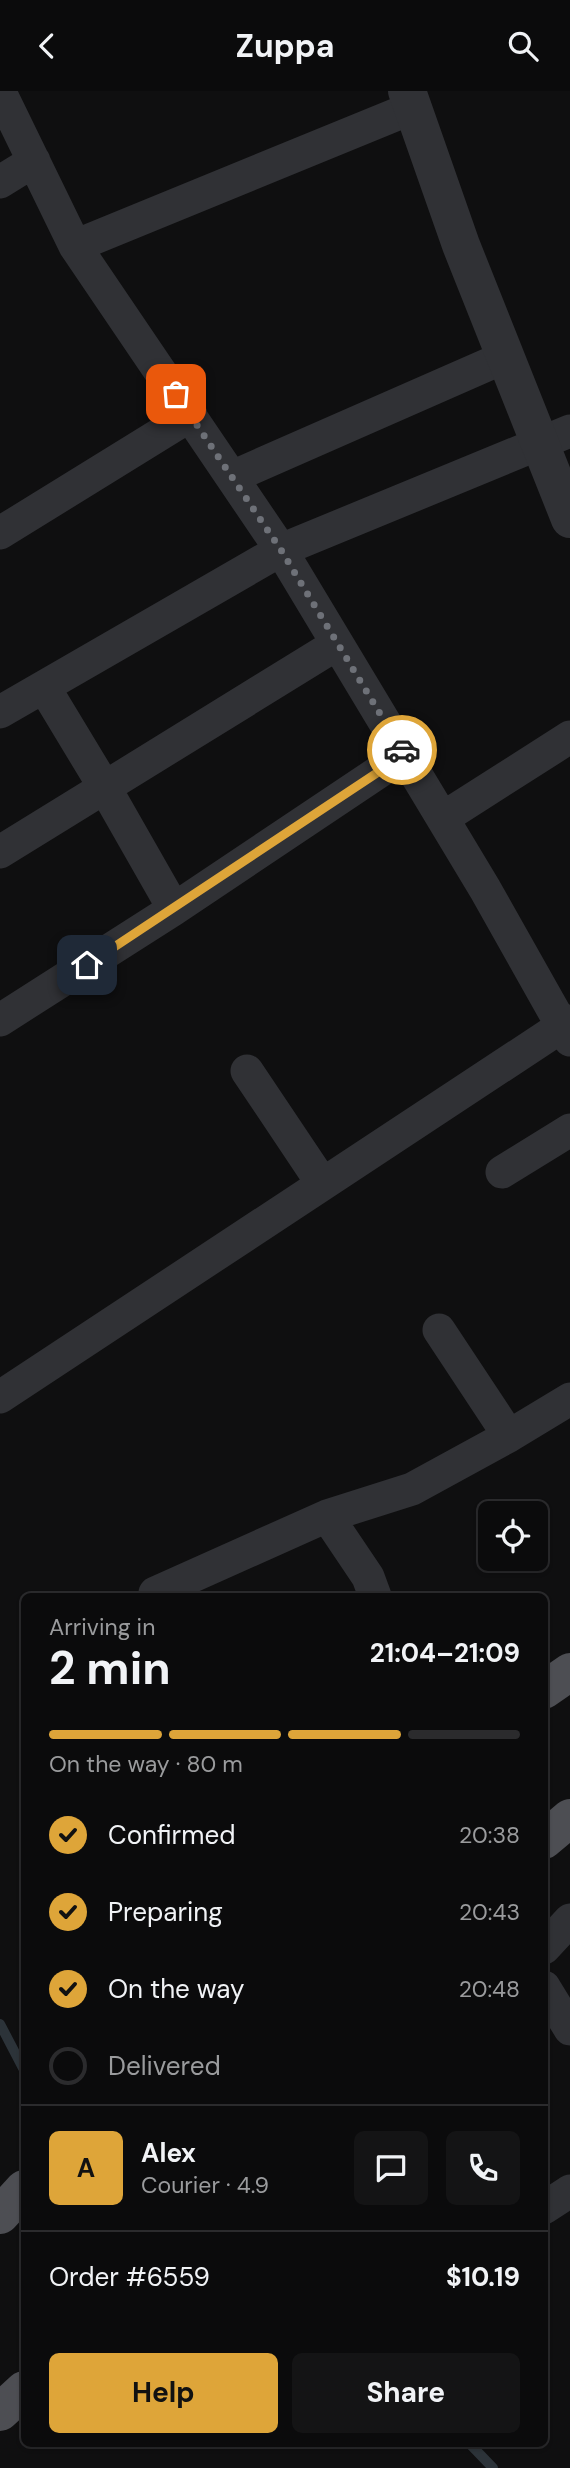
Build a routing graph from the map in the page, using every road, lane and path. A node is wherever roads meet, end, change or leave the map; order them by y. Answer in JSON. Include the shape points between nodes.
{"nodes":[{"id":1,"x":0,"y":92,"type":"edge"},
{"id":2,"x":410,"y":100,"type":"edge"},
{"id":3,"x":34,"y":162,"type":"junction"},
{"id":4,"x":0,"y":182,"type":"edge"},
{"id":5,"x":75,"y":246,"type":"junction"},
{"id":6,"x":505,"y":357,"type":"junction"},
{"id":7,"x":191,"y":415,"type":"junction"},
{"id":8,"x":555,"y":437,"type":"edge"},
{"id":9,"x":232,"y":477,"type":"junction"},
{"id":10,"x":570,"y":519,"type":"edge"},
{"id":11,"x":0,"y":533,"type":"edge"},
{"id":12,"x":281,"y":550,"type":"junction"},
{"id":13,"x":337,"y":644,"type":"junction"},
{"id":14,"x":44,"y":687,"type":"junction"},
{"id":15,"x":0,"y":712,"type":"edge"},
{"id":16,"x":570,"y":737,"type":"edge"},
{"id":17,"x":404,"y":755,"type":"junction"},
{"id":18,"x":105,"y":788,"type":"junction"},
{"id":19,"x":443,"y":818,"type":"junction"},
{"id":20,"x":0,"y":852,"type":"edge"},
{"id":21,"x":174,"y":909,"type":"junction"},
{"id":22,"x":0,"y":1020,"type":"edge"},
{"id":23,"x":567,"y":1029,"type":"edge"},
{"id":24,"x":247,"y":1071,"type":"dead end"},
{"id":25,"x":570,"y":1130,"type":"edge"},
{"id":26,"x":502,"y":1172,"type":"dead end"},
{"id":27,"x":321,"y":1183,"type":"junction"},
{"id":28,"x":439,"y":1330,"type":"dead end"},
{"id":29,"x":0,"y":1397,"type":"edge"},
{"id":30,"x":570,"y":1399,"type":"edge"},
{"id":31,"x":509,"y":1436,"type":"junction"},
{"id":32,"x":327,"y":1516,"type":"junction"},
{"id":33,"x":156,"y":1593,"type":"dead end"},
{"id":34,"x":374,"y":1593,"type":"edge"},
{"id":35,"x":570,"y":1672,"type":"edge"},
{"id":36,"x":548,"y":1687,"type":"edge"},
{"id":37,"x":570,"y":1818,"type":"edge"},
{"id":38,"x":548,"y":1837,"type":"edge"},
{"id":39,"x":570,"y":1920,"type":"edge"},
{"id":40,"x":548,"y":1944,"type":"edge"},
{"id":41,"x":548,"y":1993,"type":"edge"},
{"id":42,"x":570,"y":2029,"type":"edge"},
{"id":43,"x":570,"y":2191,"type":"edge"},
{"id":44,"x":21,"y":2192,"type":"edge"},
{"id":45,"x":548,"y":2205,"type":"edge"},
{"id":46,"x":0,"y":2215,"type":"edge"},
{"id":47,"x":21,"y":2393,"type":"edge"},
{"id":48,"x":0,"y":2412,"type":"edge"}],
"edges":[{"from":1,"to":3,"type":"street"},
{"from":2,"to":5,"type":"street"},
{"from":2,"to":6,"type":"street"},
{"from":3,"to":4,"type":"street"},
{"from":3,"to":5,"type":"street"},
{"from":5,"to":7,"type":"street"},
{"from":6,"to":8,"type":"street"},
{"from":6,"to":9,"type":"street"},
{"from":7,"to":9,"type":"street"},
{"from":7,"to":11,"type":"street"},
{"from":8,"to":10,"type":"street"},
{"from":8,"to":12,"type":"street"},
{"from":9,"to":12,"type":"street"},
{"from":12,"to":13,"type":"street"},
{"from":12,"to":14,"type":"street"},
{"from":13,"to":17,"type":"street"},
{"from":13,"to":18,"type":"street"},
{"from":14,"to":15,"type":"street"},
{"from":14,"to":18,"type":"street"},
{"from":16,"to":19,"type":"street"},
{"from":17,"to":19,"type":"street"},
{"from":17,"to":21,"type":"street"},
{"from":18,"to":20,"type":"street"},
{"from":18,"to":21,"type":"street"},
{"from":19,"to":23,"type":"street"},
{"from":21,"to":22,"type":"street"},
{"from":23,"to":27,"type":"street"},
{"from":24,"to":27,"type":"street"},
{"from":25,"to":26,"type":"street"},
{"from":27,"to":29,"type":"street"},
{"from":28,"to":31,"type":"street"},
{"from":30,"to":31,"type":"street"},
{"from":31,"to":32,"type":"street","via":[[412,1489]]},
{"from":32,"to":33,"type":"street"},
{"from":32,"to":34,"type":"street"},
{"from":35,"to":36,"type":"main road"},
{"from":37,"to":38,"type":"main road"},
{"from":39,"to":40,"type":"street"},
{"from":41,"to":42,"type":"street"},
{"from":43,"to":45,"type":"street"},
{"from":44,"to":46,"type":"main road"},
{"from":47,"to":48,"type":"main road"}]}
